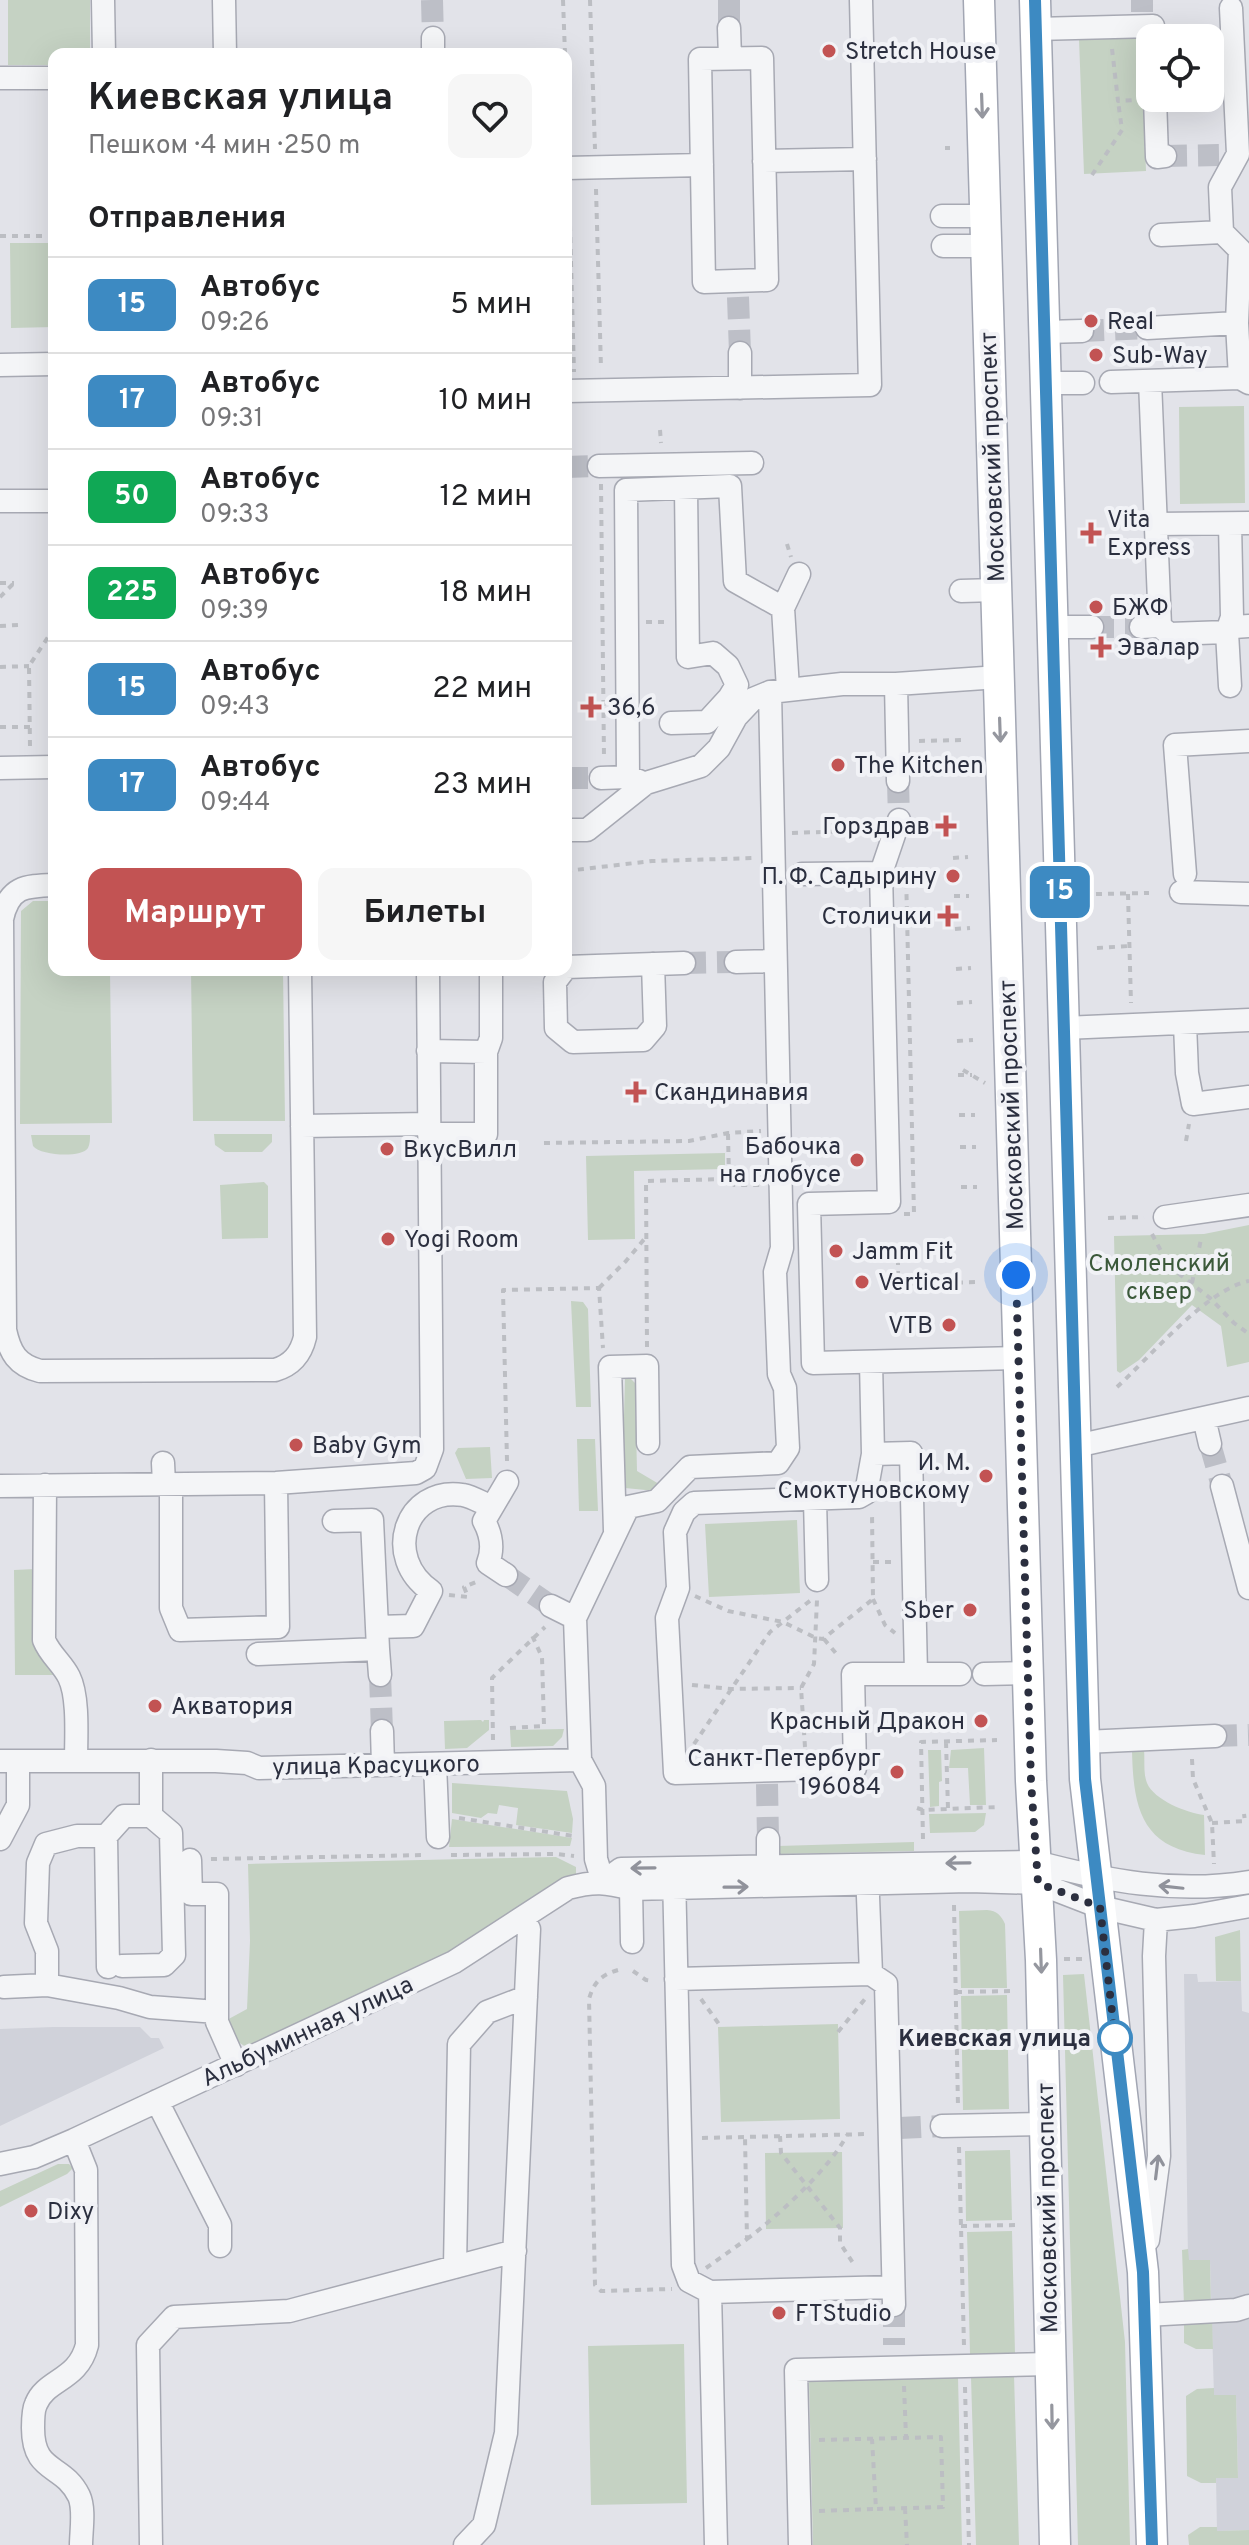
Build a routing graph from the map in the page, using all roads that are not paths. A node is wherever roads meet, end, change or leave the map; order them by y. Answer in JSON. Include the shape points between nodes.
{"nodes":[{"id":1,"x":103,"y":0,"type":"edge"},
{"id":2,"x":224,"y":0,"type":"edge"},
{"id":3,"x":861,"y":0,"type":"edge"},
{"id":4,"x":979,"y":0,"type":"edge"},
{"id":5,"x":1236,"y":5,"type":"edge"},
{"id":6,"x":1036,"y":15,"type":"edge"},
{"id":7,"x":1136,"y":26,"type":"edge"},
{"id":8,"x":729,"y":28,"type":"tunnel mouth"},
{"id":9,"x":104,"y":48,"type":"edge"},
{"id":10,"x":225,"y":48,"type":"edge"},
{"id":11,"x":730,"y":58,"type":"junction"},
{"id":12,"x":0,"y":78,"type":"edge"},
{"id":13,"x":48,"y":78,"type":"edge"},
{"id":14,"x":1155,"y":112,"type":"edge"},
{"id":15,"x":1235,"y":154,"type":"edge"},
{"id":16,"x":1165,"y":156,"type":"dead end"},
{"id":17,"x":865,"y":159,"type":"junction"},
{"id":18,"x":764,"y":161,"type":"junction"},
{"id":19,"x":702,"y":165,"type":"junction"},
{"id":20,"x":572,"y":168,"type":"edge"},
{"id":21,"x":942,"y":216,"type":"dead end"},
{"id":22,"x":986,"y":216,"type":"junction"},
{"id":23,"x":1222,"y":232,"type":"junction"},
{"id":24,"x":1161,"y":235,"type":"dead end"},
{"id":25,"x":943,"y":246,"type":"dead end"},
{"id":26,"x":986,"y":246,"type":"junction"},
{"id":27,"x":1244,"y":248,"type":"edge"},
{"id":28,"x":1242,"y":315,"type":"edge"},
{"id":29,"x":1147,"y":328,"type":"tunnel mouth"},
{"id":30,"x":1082,"y":331,"type":"tunnel mouth"},
{"id":31,"x":1045,"y":332,"type":"junction"},
{"id":32,"x":740,"y":353,"type":"tunnel mouth"},
{"id":33,"x":48,"y":364,"type":"edge"},
{"id":34,"x":0,"y":365,"type":"edge"},
{"id":35,"x":1245,"y":380,"type":"edge"},
{"id":36,"x":1150,"y":381,"type":"junction"},
{"id":37,"x":1111,"y":382,"type":"dead end"},
{"id":38,"x":1046,"y":383,"type":"junction"},
{"id":39,"x":1083,"y":383,"type":"dead end"},
{"id":40,"x":740,"y":388,"type":"junction"},
{"id":41,"x":572,"y":391,"type":"edge"},
{"id":42,"x":752,"y":463,"type":"dead end"},
{"id":43,"x":600,"y":474,"type":"tunnel mouth"},
{"id":44,"x":686,"y":488,"type":"junction"},
{"id":45,"x":0,"y":501,"type":"edge"},
{"id":46,"x":48,"y":501,"type":"edge"},
{"id":47,"x":1157,"y":524,"type":"junction"},
{"id":48,"x":1239,"y":524,"type":"edge"},
{"id":49,"x":799,"y":574,"type":"dead end"},
{"id":50,"x":996,"y":590,"type":"junction"},
{"id":51,"x":961,"y":591,"type":"dead end"},
{"id":52,"x":783,"y":608,"type":"junction"},
{"id":53,"x":1249,"y":626,"type":"edge"},
{"id":54,"x":1053,"y":627,"type":"junction"},
{"id":55,"x":1092,"y":627,"type":"tunnel mouth"},
{"id":56,"x":1227,"y":632,"type":"junction"},
{"id":57,"x":999,"y":677,"type":"junction"},
{"id":58,"x":896,"y":684,"type":"junction"},
{"id":59,"x":1230,"y":686,"type":"dead end"},
{"id":60,"x":779,"y":690,"type":"junction"},
{"id":61,"x":671,"y":723,"type":"dead end"},
{"id":62,"x":1249,"y":741,"type":"edge"},
{"id":63,"x":48,"y":767,"type":"edge"},
{"id":64,"x":0,"y":768,"type":"edge"},
{"id":65,"x":0,"y":776,"type":"edge"},
{"id":66,"x":48,"y":776,"type":"edge"},
{"id":67,"x":603,"y":778,"type":"tunnel mouth"},
{"id":68,"x":637,"y":780,"type":"junction"},
{"id":69,"x":898,"y":781,"type":"tunnel mouth"},
{"id":70,"x":899,"y":820,"type":"tunnel mouth"},
{"id":71,"x":572,"y":830,"type":"edge"},
{"id":72,"x":881,"y":873,"type":"junction"},
{"id":73,"x":802,"y":874,"type":"dead end"},
{"id":74,"x":48,"y":886,"type":"edge"},
{"id":75,"x":1249,"y":894,"type":"edge"},
{"id":76,"x":774,"y":961,"type":"junction"},
{"id":77,"x":736,"y":962,"type":"tunnel mouth"},
{"id":78,"x":684,"y":963,"type":"tunnel mouth"},
{"id":79,"x":653,"y":964,"type":"junction"},
{"id":80,"x":572,"y":968,"type":"edge"},
{"id":81,"x":300,"y":976,"type":"edge"},
{"id":82,"x":428,"y":976,"type":"edge"},
{"id":83,"x":491,"y":976,"type":"edge"},
{"id":84,"x":559,"y":976,"type":"edge"},
{"id":85,"x":1249,"y":1020,"type":"edge"},
{"id":86,"x":1185,"y":1024,"type":"junction"},
{"id":87,"x":1064,"y":1028,"type":"junction"},
{"id":88,"x":428,"y":1051,"type":"junction"},
{"id":89,"x":486,"y":1052,"type":"junction"},
{"id":90,"x":1249,"y":1097,"type":"edge"},
{"id":91,"x":302,"y":1126,"type":"junction"},
{"id":92,"x":2,"y":1128,"type":"edge"},
{"id":93,"x":429,"y":1129,"type":"junction"},
{"id":94,"x":1249,"y":1205,"type":"edge"},
{"id":95,"x":1153,"y":1222,"type":"road end"},
{"id":96,"x":1019,"y":1358,"type":"junction"},
{"id":97,"x":871,"y":1362,"type":"junction"},
{"id":98,"x":1249,"y":1408,"type":"edge"},
{"id":99,"x":1204,"y":1418,"type":"junction"},
{"id":100,"x":648,"y":1443,"type":"dead end"},
{"id":101,"x":1210,"y":1444,"type":"tunnel mouth"},
{"id":102,"x":1076,"y":1446,"type":"junction"},
{"id":103,"x":873,"y":1454,"type":"junction"},
{"id":104,"x":507,"y":1475,"type":"road end"},
{"id":105,"x":166,"y":1477,"type":"junction"},
{"id":106,"x":276,"y":1483,"type":"junction"},
{"id":107,"x":45,"y":1485,"type":"junction"},
{"id":108,"x":0,"y":1486,"type":"edge"},
{"id":109,"x":1222,"y":1486,"type":"tunnel mouth"},
{"id":110,"x":662,"y":1496,"type":"junction"},
{"id":111,"x":815,"y":1500,"type":"junction"},
{"id":112,"x":492,"y":1507,"type":"junction"},
{"id":113,"x":684,"y":1512,"type":"junction"},
{"id":114,"x":334,"y":1521,"type":"dead end"},
{"id":115,"x":615,"y":1531,"type":"junction"},
{"id":116,"x":506,"y":1575,"type":"tunnel mouth"},
{"id":117,"x":817,"y":1580,"type":"dead end"},
{"id":118,"x":1249,"y":1588,"type":"edge"},
{"id":119,"x":551,"y":1606,"type":"tunnel mouth"},
{"id":120,"x":575,"y":1618,"type":"junction"},
{"id":121,"x":378,"y":1638,"type":"junction"},
{"id":122,"x":258,"y":1654,"type":"dead end"},
{"id":123,"x":916,"y":1673,"type":"junction"},
{"id":124,"x":1028,"y":1673,"type":"junction"},
{"id":125,"x":960,"y":1674,"type":"dead end"},
{"id":126,"x":984,"y":1674,"type":"dead end"},
{"id":127,"x":380,"y":1675,"type":"tunnel mouth"},
{"id":128,"x":382,"y":1731,"type":"tunnel mouth"},
{"id":129,"x":1215,"y":1736,"type":"tunnel mouth"},
{"id":130,"x":1084,"y":1742,"type":"junction"},
{"id":131,"x":151,"y":1760,"type":"junction"},
{"id":132,"x":580,"y":1760,"type":"junction"},
{"id":133,"x":9,"y":1761,"type":"edge"},
{"id":134,"x":76,"y":1761,"type":"junction"},
{"id":135,"x":435,"y":1764,"type":"junction"},
{"id":136,"x":383,"y":1765,"type":"junction"},
{"id":137,"x":151,"y":1816,"type":"junction"},
{"id":138,"x":106,"y":1836,"type":"junction"},
{"id":139,"x":438,"y":1837,"type":"dead end"},
{"id":140,"x":0,"y":1839,"type":"edge"},
{"id":141,"x":768,"y":1839,"type":"tunnel mouth"},
{"id":142,"x":190,"y":1860,"type":"road end"},
{"id":143,"x":768,"y":1866,"type":"junction"},
{"id":144,"x":1037,"y":1872,"type":"junction"},
{"id":145,"x":868,"y":1874,"type":"junction"},
{"id":146,"x":674,"y":1878,"type":"junction"},
{"id":147,"x":603,"y":1882,"type":"junction"},
{"id":148,"x":631,"y":1889,"type":"junction"},
{"id":149,"x":1098,"y":1893,"type":"junction"},
{"id":150,"x":1248,"y":1894,"type":"edge"},
{"id":151,"x":523,"y":1918,"type":"junction"},
{"id":152,"x":1156,"y":1920,"type":"junction"},
{"id":153,"x":632,"y":1942,"type":"dead end"},
{"id":154,"x":871,"y":1974,"type":"junction"},
{"id":155,"x":684,"y":1979,"type":"junction"},
{"id":156,"x":47,"y":1985,"type":"junction"},
{"id":157,"x":4,"y":1987,"type":"dead end"},
{"id":158,"x":526,"y":1997,"type":"junction"},
{"id":159,"x":217,"y":2012,"type":"junction"},
{"id":160,"x":236,"y":2065,"type":"junction"},
{"id":161,"x":157,"y":2101,"type":"junction"},
{"id":162,"x":1045,"y":2124,"type":"junction"},
{"id":163,"x":950,"y":2126,"type":"tunnel mouth"},
{"id":164,"x":74,"y":2140,"type":"junction"},
{"id":165,"x":0,"y":2164,"type":"edge"},
{"id":166,"x":220,"y":2246,"type":"dead end"},
{"id":167,"x":515,"y":2251,"type":"junction"},
{"id":168,"x":455,"y":2267,"type":"junction"},
{"id":169,"x":1143,"y":2272,"type":"junction"},
{"id":170,"x":703,"y":2284,"type":"junction"},
{"id":171,"x":1249,"y":2306,"type":"edge"},
{"id":172,"x":1146,"y":2315,"type":"junction"},
{"id":173,"x":1051,"y":2364,"type":"junction"},
{"id":174,"x":81,"y":2545,"type":"edge"},
{"id":175,"x":151,"y":2545,"type":"edge"},
{"id":176,"x":465,"y":2545,"type":"edge"},
{"id":177,"x":716,"y":2545,"type":"edge"},
{"id":178,"x":800,"y":2545,"type":"edge"},
{"id":179,"x":1055,"y":2545,"type":"edge"},
{"id":180,"x":1152,"y":2545,"type":"edge"}],
"edges":[{"from":1,"to":9,"type":"street"},
{"from":2,"to":10,"type":"street"},
{"from":3,"to":17,"type":"street"},
{"from":4,"to":22,"type":"main road","name":"Московский проспект","one_way":true},
{"from":5,"to":15,"type":"street"},
{"from":6,"to":7,"type":"street","via":[[1111,27]]},
{"from":6,"to":31,"type":"main road"},
{"from":8,"to":11,"type":"street"},
{"from":11,"to":18,"type":"street","via":[[762,58]]},
{"from":11,"to":19,"type":"street","via":[[700,59]]},
{"from":12,"to":13,"type":"street"},
{"from":14,"to":16,"type":"street","via":[[1157,157]]},
{"from":15,"to":23,"type":"street","via":[[1220,187]]},
{"from":17,"to":18,"type":"street"},
{"from":17,"to":40,"type":"street","via":[[870,385]]},
{"from":18,"to":19,"type":"street","via":[[767,280],[738,289],[704,282]]},
{"from":19,"to":20,"type":"street"},
{"from":21,"to":22,"type":"street"},
{"from":22,"to":26,"type":"main road","name":"Московский проспект"},
{"from":23,"to":24,"type":"street"},
{"from":23,"to":27,"type":"street"},
{"from":25,"to":26,"type":"street"},
{"from":26,"to":50,"type":"main road","name":"Московский проспект"},
{"from":27,"to":28,"type":"street"},
{"from":28,"to":29,"type":"street"},
{"from":28,"to":35,"type":"street"},
{"from":30,"to":31,"type":"street"},
{"from":31,"to":38,"type":"main road"},
{"from":32,"to":40,"type":"street"},
{"from":33,"to":34,"type":"street"},
{"from":35,"to":36,"type":"street"},
{"from":36,"to":37,"type":"street"},
{"from":36,"to":47,"type":"street"},
{"from":38,"to":39,"type":"street"},
{"from":38,"to":54,"type":"main road"},
{"from":40,"to":41,"type":"street"},
{"from":42,"to":43,"type":"street"},
{"from":44,"to":52,"type":"street","via":[[730,486],[735,581]]},
{"from":44,"to":61,"type":"street","via":[[688,657],[713,653],[728,666],[737,685],[707,722]]},
{"from":44,"to":68,"type":"street","via":[[626,490]]},
{"from":45,"to":46,"type":"street"},
{"from":47,"to":48,"type":"street"},
{"from":47,"to":56,"type":"street","via":[[1150,626],[1169,634]]},
{"from":48,"to":56,"type":"street"},
{"from":49,"to":52,"type":"street"},
{"from":50,"to":51,"type":"street"},
{"from":50,"to":57,"type":"main road","name":"Московский проспект"},
{"from":52,"to":60,"type":"street"},
{"from":53,"to":56,"type":"street"},
{"from":54,"to":55,"type":"street"},
{"from":54,"to":87,"type":"main road"},
{"from":56,"to":59,"type":"street"},
{"from":57,"to":58,"type":"street"},
{"from":57,"to":96,"type":"main road","name":"Московский проспект","one_way":true},
{"from":58,"to":60,"type":"street"},
{"from":58,"to":69,"type":"street"},
{"from":60,"to":68,"type":"street","via":[[753,699],[701,766]]},
{"from":60,"to":76,"type":"street"},
{"from":62,"to":75,"type":"street","via":[[1175,745],[1183,883]]},
{"from":63,"to":64,"type":"street"},
{"from":65,"to":66,"type":"street"},
{"from":67,"to":68,"type":"street"},
{"from":68,"to":71,"type":"street","via":[[587,830]]},
{"from":70,"to":72,"type":"street"},
{"from":72,"to":73,"type":"street"},
{"from":72,"to":97,"type":"street","via":[[889,1202],[809,1204],[813,1363]]},
{"from":74,"to":92,"type":"street","via":[[22,888],[11,896],[2,919]]},
{"from":76,"to":77,"type":"street"},
{"from":76,"to":110,"type":"street","via":[[782,1248],[775,1272],[788,1448],[778,1463],[690,1467]]},
{"from":78,"to":79,"type":"street"},
{"from":79,"to":80,"type":"street"},
{"from":79,"to":84,"type":"street","via":[[655,1026],[643,1040],[573,1042],[556,1028]]},
{"from":81,"to":91,"type":"street"},
{"from":82,"to":88,"type":"street"},
{"from":83,"to":89,"type":"street","via":[[491,1038]]},
{"from":85,"to":86,"type":"street"},
{"from":86,"to":87,"type":"street"},
{"from":86,"to":90,"type":"street","via":[[1193,1104]]},
{"from":87,"to":102,"type":"main road"},
{"from":88,"to":89,"type":"street"},
{"from":88,"to":93,"type":"street"},
{"from":89,"to":93,"type":"street","via":[[486,1134]]},
{"from":91,"to":92,"type":"street","via":[[305,1337],[295,1359],[275,1370],[40,1371],[16,1359],[5,1330]]},
{"from":91,"to":93,"type":"street"},
{"from":93,"to":106,"type":"street","via":[[430,1458],[416,1473]]},
{"from":94,"to":95,"type":"street"},
{"from":96,"to":97,"type":"street"},
{"from":96,"to":124,"type":"main road","name":"Московский проспект"},
{"from":97,"to":103,"type":"street"},
{"from":98,"to":99,"type":"street"},
{"from":99,"to":101,"type":"street"},
{"from":99,"to":102,"type":"street"},
{"from":100,"to":115,"type":"street","via":[[647,1366],[610,1367]]},
{"from":102,"to":130,"type":"main road"},
{"from":103,"to":111,"type":"street","via":[[866,1493]]},
{"from":103,"to":123,"type":"street","via":[[911,1453]]},
{"from":104,"to":112,"type":"street"},
{"from":105,"to":106,"type":"street"},
{"from":105,"to":106,"type":"street","via":[[171,1608],[180,1630],[278,1627]]},
{"from":105,"to":107,"type":"street"},
{"from":107,"to":108,"type":"street"},
{"from":107,"to":134,"type":"street","via":[[44,1640],[73,1689]]},
{"from":109,"to":118,"type":"street"},
{"from":110,"to":113,"type":"street"},
{"from":110,"to":115,"type":"street","via":[[628,1507]]},
{"from":111,"to":113,"type":"street","via":[[694,1503]]},
{"from":111,"to":117,"type":"street"},
{"from":112,"to":116,"type":"street","via":[[484,1521],[491,1543],[488,1563]]},
{"from":112,"to":121,"type":"street","via":[[453,1494],[420,1508],[406,1528],[404,1552],[412,1575],[431,1591],[413,1626]]},
{"from":113,"to":123,"type":"street","via":[[675,1532],[678,1588],[667,1618],[675,1773],[766,1777],[855,1768],[853,1674]]},
{"from":114,"to":121,"type":"street","via":[[372,1520]]},
{"from":115,"to":120,"type":"street"},
{"from":119,"to":120,"type":"street"},
{"from":120,"to":132,"type":"street"},
{"from":121,"to":122,"type":"street"},
{"from":121,"to":127,"type":"street"},
{"from":123,"to":125,"type":"street"},
{"from":124,"to":126,"type":"street"},
{"from":124,"to":144,"type":"main road","name":"Московский проспект"},
{"from":128,"to":136,"type":"street"},
{"from":129,"to":130,"type":"street"},
{"from":130,"to":149,"type":"main road"},
{"from":131,"to":134,"type":"street","name":"улица Красуцкого"},
{"from":131,"to":136,"type":"street","name":"улица Красуцкого","via":[[247,1763],[259,1768]]},
{"from":131,"to":137,"type":"street"},
{"from":132,"to":135,"type":"street","name":"улица Красуцкого"},
{"from":132,"to":147,"type":"street","via":[[594,1786],[596,1859]]},
{"from":133,"to":134,"type":"street","name":"улица Красуцкого"},
{"from":133,"to":140,"type":"street","via":[[18,1805]]},
{"from":135,"to":136,"type":"street","name":"улица Красуцкого"},
{"from":135,"to":139,"type":"street"},
{"from":137,"to":138,"type":"street","via":[[124,1816]]},
{"from":137,"to":138,"type":"street","via":[[171,1833],[174,1955],[164,1965],[115,1967]]},
{"from":138,"to":156,"type":"street","via":[[46,1844],[38,1863],[36,1923],[47,1951]]},
{"from":141,"to":143,"type":"street"},
{"from":142,"to":159,"type":"street","via":[[191,1894],[217,1894]]},
{"from":143,"to":145,"type":"street"},
{"from":143,"to":146,"type":"street"},
{"from":144,"to":145,"type":"street","via":[[969,1881]]},
{"from":144,"to":149,"type":"street"},
{"from":144,"to":162,"type":"main road","name":"Московский проспект","one_way":true},
{"from":146,"to":145,"type":"street","one_way":true},
{"from":145,"to":154,"type":"street"},
{"from":146,"to":147,"type":"street","one_way":true,"via":[[621,1869]]},
{"from":146,"to":148,"type":"street"},
{"from":146,"to":155,"type":"street"},
{"from":147,"to":148,"type":"street"},
{"from":147,"to":151,"type":"street","name":"Альбуминная улица","via":[[568,1888]]},
{"from":148,"to":153,"type":"street"},
{"from":150,"to":149,"type":"street","one_way":true,"via":[[1193,1889]]},
{"from":149,"to":152,"type":"street"},
{"from":149,"to":169,"type":"main road"},
{"from":150,"to":152,"type":"street"},
{"from":151,"to":158,"type":"street","via":[[529,1929]]},
{"from":151,"to":160,"type":"street","name":"Альбуминная улица","via":[[454,1962]]},
{"from":169,"to":152,"type":"street","one_way":true,"via":[[1159,2156]]},
{"from":154,"to":155,"type":"street"},
{"from":154,"to":170,"type":"street","via":[[886,1984],[894,2131],[893,2296],[869,2288]]},
{"from":155,"to":170,"type":"street","via":[[683,2265],[689,2281]]},
{"from":156,"to":157,"type":"street"},
{"from":156,"to":159,"type":"street","via":[[150,2007]]},
{"from":158,"to":167,"type":"street"},
{"from":158,"to":168,"type":"street","via":[[487,2012],[459,2044]]},
{"from":159,"to":160,"type":"street"},
{"from":160,"to":161,"type":"street","name":"Альбуминная улица"},
{"from":161,"to":164,"type":"street","name":"Альбуминная улица"},
{"from":161,"to":166,"type":"street","via":[[220,2225]]},
{"from":162,"to":163,"type":"street"},
{"from":162,"to":173,"type":"main road","name":"Московский проспект"},
{"from":164,"to":165,"type":"street","name":"Альбуминная улица"},
{"from":164,"to":174,"type":"street","via":[[86,2170],[87,2345],[77,2368],[36,2403],[33,2440],[36,2454],[81,2499]]},
{"from":167,"to":168,"type":"street"},
{"from":167,"to":176,"type":"street","via":[[506,2433],[484,2525]]},
{"from":168,"to":175,"type":"street","via":[[289,2311],[174,2317],[148,2345]]},
{"from":169,"to":172,"type":"main road"},
{"from":170,"to":177,"type":"street"},
{"from":171,"to":172,"type":"street"},
{"from":172,"to":180,"type":"main road"},
{"from":173,"to":178,"type":"street","via":[[964,2366],[898,2360],[796,2370]]},
{"from":173,"to":179,"type":"main road","name":"Московский проспект","one_way":true}]}
